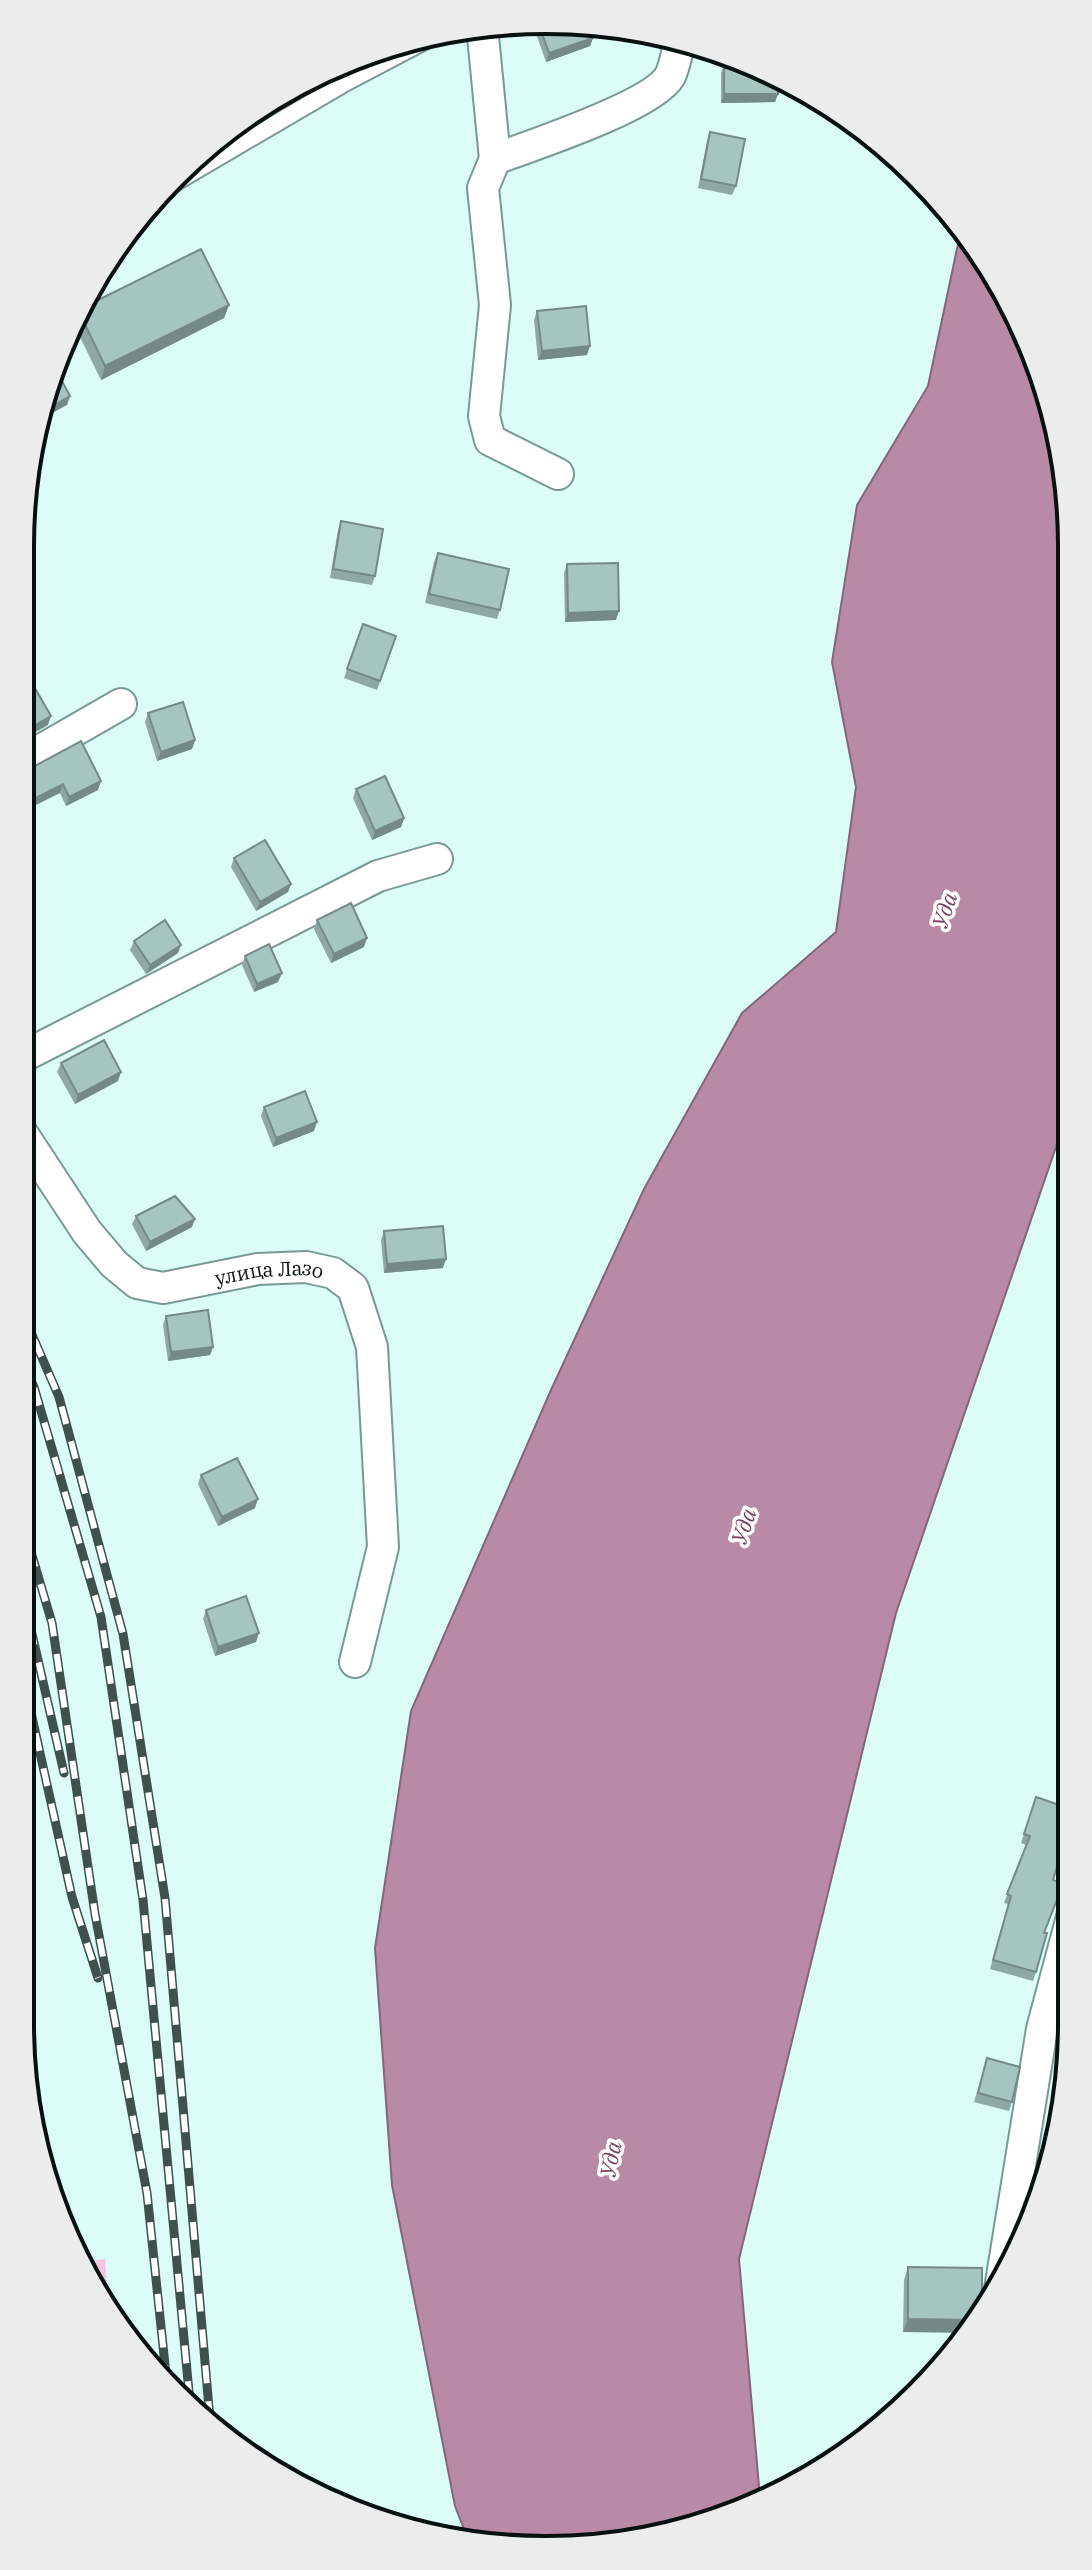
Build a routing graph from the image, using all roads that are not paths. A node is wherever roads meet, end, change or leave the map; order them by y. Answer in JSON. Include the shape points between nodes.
{"nodes":[{"id":1,"x":483,"y":38,"type":"edge"},
{"id":2,"x":677,"y":51,"type":"edge"},
{"id":3,"x":395,"y":57,"type":"edge"},
{"id":4,"x":495,"y":159,"type":"junction"},
{"id":5,"x":202,"y":166,"type":"edge"},
{"id":6,"x":558,"y":474,"type":"dead end"},
{"id":7,"x":121,"y":704,"type":"dead end"},
{"id":8,"x":34,"y":754,"type":"edge"},
{"id":9,"x":437,"y":859,"type":"dead end"},
{"id":10,"x":34,"y":1051,"type":"edge"},
{"id":11,"x":34,"y":1151,"type":"edge"},
{"id":12,"x":355,"y":1662,"type":"dead end"},
{"id":13,"x":1058,"y":1969,"type":"edge"},
{"id":14,"x":1007,"y":2246,"type":"edge"}],
"edges":[{"from":1,"to":4,"type":"street"},
{"from":2,"to":4,"type":"street","via":[[669,78],[637,102]]},
{"from":3,"to":5,"type":"lane"},
{"from":4,"to":6,"type":"street","via":[[483,188],[495,305],[485,429],[490,440]]},
{"from":7,"to":8,"type":"street"},
{"from":9,"to":10,"type":"street","via":[[378,876]]},
{"from":11,"to":12,"type":"street","name":"улица Лазо","via":[[87,1232],[137,1283],[163,1288],[258,1269],[306,1267],[333,1273],[353,1288],[372,1347],[383,1547]]},
{"from":13,"to":14,"type":"street","via":[[1042,2029]]}]}
